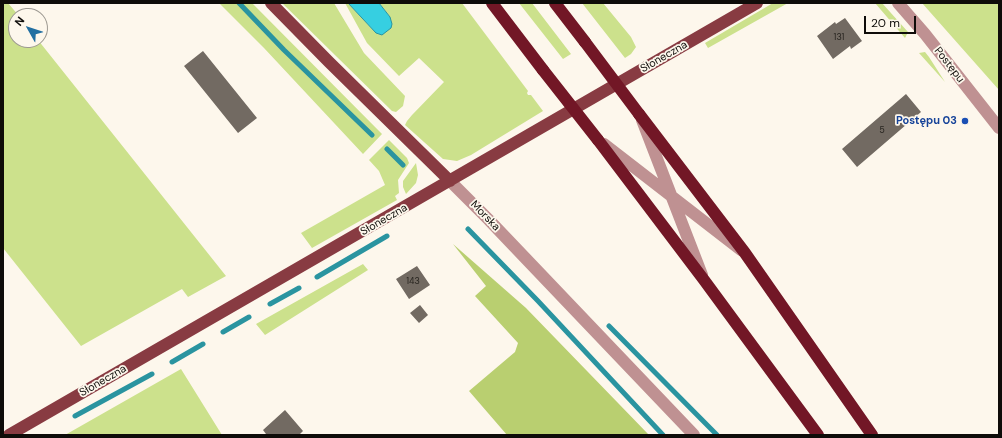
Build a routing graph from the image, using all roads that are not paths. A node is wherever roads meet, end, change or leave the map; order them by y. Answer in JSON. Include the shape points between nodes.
{"nodes":[{"id":1,"x":271,"y":3,"type":"edge"},
{"id":2,"x":492,"y":3,"type":"edge"},
{"id":3,"x":555,"y":3,"type":"edge"},
{"id":4,"x":757,"y":3,"type":"edge"},
{"id":5,"x":898,"y":3,"type":"edge"},
{"id":6,"x":639,"y":114,"type":"junction"},
{"id":7,"x":999,"y":128,"type":"edge"},
{"id":8,"x":598,"y":140,"type":"junction"},
{"id":9,"x":450,"y":181,"type":"junction"},
{"id":10,"x":673,"y":198,"type":"junction"},
{"id":11,"x":745,"y":253,"type":"junction"},
{"id":12,"x":704,"y":280,"type":"junction"},
{"id":13,"x":9,"y":435,"type":"edge"},
{"id":14,"x":694,"y":435,"type":"edge"},
{"id":15,"x":818,"y":435,"type":"edge"},
{"id":16,"x":872,"y":435,"type":"edge"}],
"edges":[{"from":1,"to":9,"type":"main road","name":"Morska"},
{"from":2,"to":8,"type":"highway","bridge":true},
{"from":3,"to":6,"type":"highway","bridge":true},
{"from":4,"to":9,"type":"main road","name":"Słoneczna"},
{"from":5,"to":7,"type":"street","name":"Postępu"},
{"from":6,"to":10,"type":"street"},
{"from":6,"to":11,"type":"highway"},
{"from":8,"to":10,"type":"street"},
{"from":8,"to":12,"type":"highway"},
{"from":9,"to":13,"type":"main road","name":"Słoneczna"},
{"from":9,"to":14,"type":"street","name":"Morska"},
{"from":10,"to":11,"type":"street"},
{"from":10,"to":12,"type":"street"},
{"from":11,"to":16,"type":"highway"},
{"from":12,"to":15,"type":"highway"}]}
